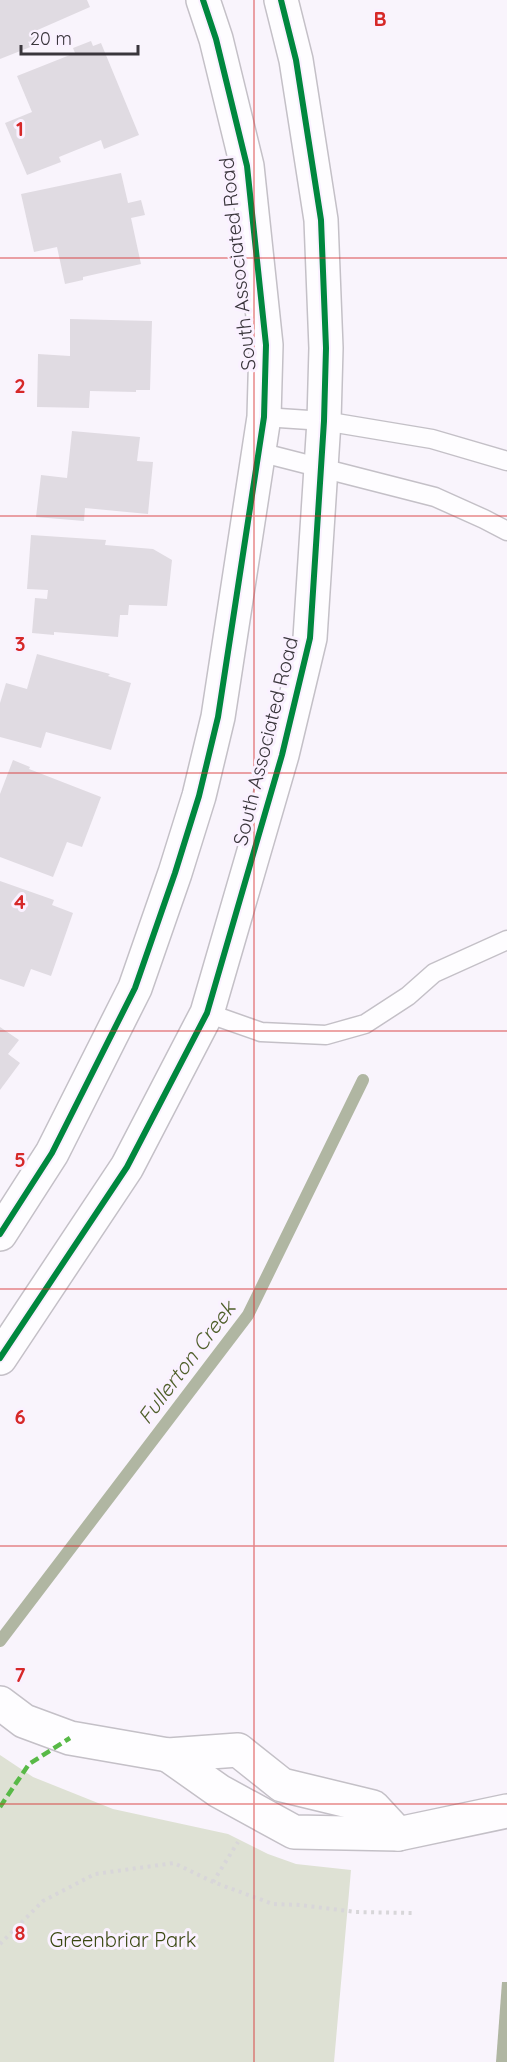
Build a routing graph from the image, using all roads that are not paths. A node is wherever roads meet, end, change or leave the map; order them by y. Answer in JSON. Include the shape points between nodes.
{"nodes":[{"id":1,"x":203,"y":0,"type":"edge"},
{"id":2,"x":281,"y":0,"type":"edge"},
{"id":3,"x":264,"y":417,"type":"junction"},
{"id":4,"x":324,"y":421,"type":"junction"},
{"id":5,"x":258,"y":452,"type":"junction"},
{"id":6,"x":507,"y":461,"type":"edge"},
{"id":7,"x":321,"y":467,"type":"junction"},
{"id":8,"x":507,"y":531,"type":"edge"},
{"id":9,"x":507,"y":940,"type":"edge"},
{"id":10,"x":207,"y":1012,"type":"junction"},
{"id":11,"x":0,"y":1234,"type":"edge"},
{"id":12,"x":0,"y":1358,"type":"edge"},
{"id":13,"x":12,"y":1712,"type":"edge"},
{"id":14,"x":168,"y":1755,"type":"junction"},
{"id":15,"x":507,"y":1811,"type":"edge"},
{"id":16,"x":398,"y":1834,"type":"junction"}],
"edges":[{"from":1,"to":3,"type":"street","name":"South Associated Road","via":[[247,166],[266,345]]},
{"from":2,"to":4,"type":"street","name":"South Associated Road","via":[[296,60],[321,220],[326,348]]},
{"from":3,"to":4,"type":"lane"},
{"from":3,"to":5,"type":"street","name":"South Associated Road"},
{"from":4,"to":6,"type":"lane","via":[[432,439]]},
{"from":4,"to":7,"type":"street","name":"South Associated Road"},
{"from":5,"to":7,"type":"lane"},
{"from":5,"to":11,"type":"street","name":"South Associated Road","via":[[218,717],[176,873],[135,988],[52,1153]]},
{"from":7,"to":8,"type":"lane","via":[[435,497]]},
{"from":7,"to":10,"type":"street","name":"South Associated Road","via":[[310,638],[282,754]]},
{"from":9,"to":10,"type":"lane","via":[[434,973],[408,996],[365,1024],[326,1035],[261,1032]]},
{"from":10,"to":12,"type":"street","name":"South Associated Road","via":[[127,1167]]},
{"from":13,"to":14,"type":"street","via":[[70,1738]]},
{"from":14,"to":16,"type":"street","via":[[219,1791],[294,1832]]},
{"from":14,"to":16,"type":"street","via":[[238,1750],[282,1785],[373,1807]]},
{"from":15,"to":16,"type":"street"}]}
